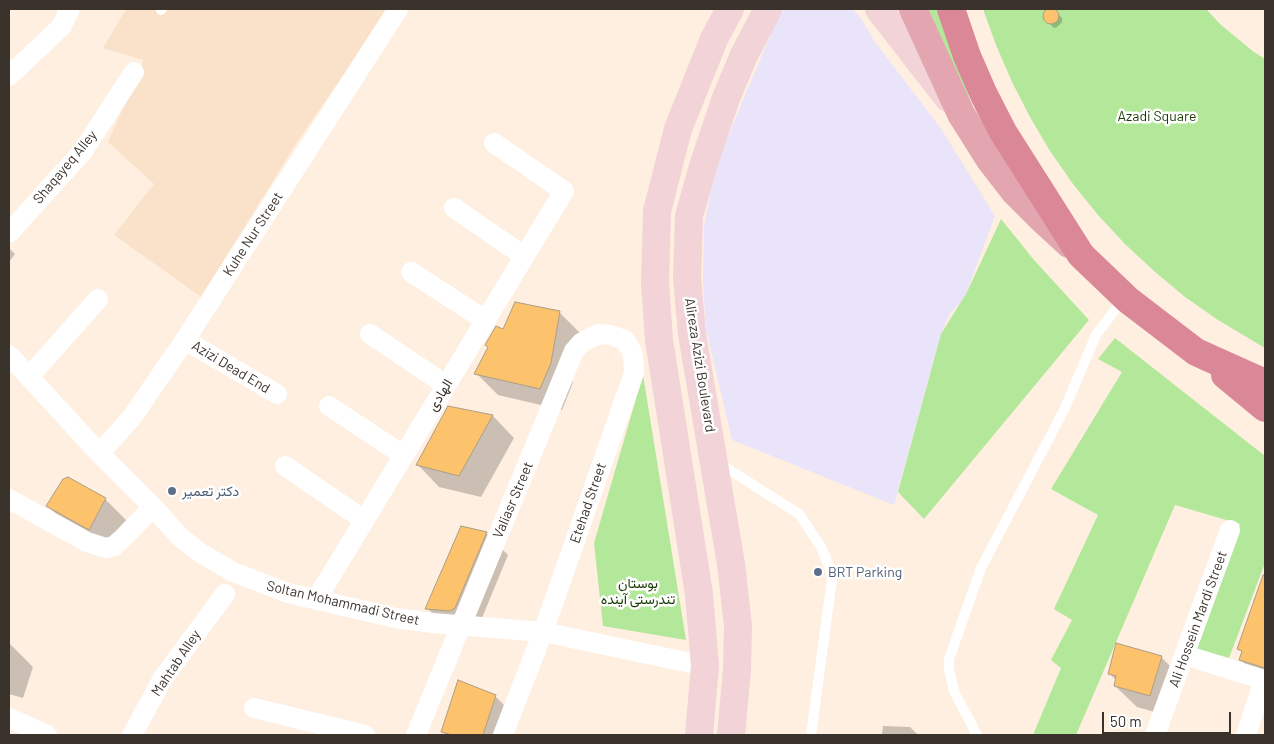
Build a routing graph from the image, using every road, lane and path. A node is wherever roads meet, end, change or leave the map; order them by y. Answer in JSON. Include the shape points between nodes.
{"nodes":[{"id":1,"x":70,"y":9,"type":"edge"},
{"id":2,"x":398,"y":9,"type":"edge"},
{"id":3,"x":730,"y":9,"type":"edge"},
{"id":4,"x":768,"y":9,"type":"edge"},
{"id":5,"x":878,"y":9,"type":"edge"},
{"id":6,"x":913,"y":9,"type":"edge"},
{"id":7,"x":951,"y":9,"type":"edge"},
{"id":8,"x":714,"y":40,"type":"junction"},
{"id":9,"x":744,"y":56,"type":"junction"},
{"id":10,"x":134,"y":72,"type":"dead end"},
{"id":11,"x":9,"y":76,"type":"edge"},
{"id":12,"x":961,"y":114,"type":"junction"},
{"id":13,"x":494,"y":144,"type":"dead end"},
{"id":14,"x":454,"y":208,"type":"dead end"},
{"id":15,"x":9,"y":233,"type":"edge"},
{"id":16,"x":1081,"y":255,"type":"junction"},
{"id":17,"x":524,"y":256,"type":"junction"},
{"id":18,"x":411,"y":272,"type":"dead end"},
{"id":19,"x":1125,"y":297,"type":"junction"},
{"id":20,"x":98,"y":299,"type":"dead end"},
{"id":21,"x":485,"y":320,"type":"junction"},
{"id":22,"x":370,"y":334,"type":"dead end"},
{"id":23,"x":185,"y":340,"type":"junction"},
{"id":24,"x":1196,"y":352,"type":"junction"},
{"id":25,"x":9,"y":355,"type":"edge"},
{"id":26,"x":634,"y":373,"type":"joint"},
{"id":27,"x":29,"y":377,"type":"junction"},
{"id":28,"x":1265,"y":383,"type":"edge"},
{"id":29,"x":446,"y":385,"type":"junction"},
{"id":30,"x":277,"y":394,"type":"dead end"},
{"id":31,"x":329,"y":406,"type":"dead end"},
{"id":32,"x":1265,"y":408,"type":"edge"},
{"id":33,"x":709,"y":427,"type":"junction"},
{"id":34,"x":673,"y":431,"type":"junction"},
{"id":35,"x":98,"y":452,"type":"junction"},
{"id":36,"x":403,"y":455,"type":"junction"},
{"id":37,"x":714,"y":460,"type":"junction"},
{"id":38,"x":284,"y":466,"type":"dead end"},
{"id":39,"x":9,"y":500,"type":"edge"},
{"id":40,"x":153,"y":507,"type":"junction"},
{"id":41,"x":364,"y":520,"type":"junction"},
{"id":42,"x":1230,"y":530,"type":"dead end"},
{"id":43,"x":225,"y":594,"type":"dead end"},
{"id":44,"x":316,"y":600,"type":"junction"},
{"id":45,"x":460,"y":626,"type":"junction"},
{"id":46,"x":543,"y":632,"type":"junction"},
{"id":47,"x":1185,"y":655,"type":"junction"},
{"id":48,"x":705,"y":666,"type":"junction"},
{"id":49,"x":737,"y":670,"type":"junction"},
{"id":50,"x":1264,"y":680,"type":"edge"},
{"id":51,"x":254,"y":708,"type":"dead end"},
{"id":52,"x":9,"y":718,"type":"edge"},
{"id":53,"x":47,"y":735,"type":"edge"},
{"id":54,"x":132,"y":735,"type":"edge"},
{"id":55,"x":365,"y":735,"type":"edge"},
{"id":56,"x":416,"y":735,"type":"edge"},
{"id":57,"x":503,"y":735,"type":"edge"},
{"id":58,"x":699,"y":735,"type":"edge"},
{"id":59,"x":731,"y":735,"type":"edge"},
{"id":60,"x":811,"y":735,"type":"edge"},
{"id":61,"x":977,"y":735,"type":"edge"},
{"id":62,"x":1155,"y":735,"type":"edge"},
{"id":63,"x":1246,"y":735,"type":"edge"}],
"edges":[{"from":1,"to":11,"type":"street","via":[[61,28]]},
{"from":2,"to":23,"type":"street","name":"Kuhe Nur Street"},
{"from":3,"to":8,"type":"main road"},
{"from":4,"to":9,"type":"main road","name":"Alireza Azizi Boulevard"},
{"from":5,"to":12,"type":"main road"},
{"from":6,"to":12,"type":"main road"},
{"from":7,"to":16,"type":"highway","via":[[970,64],[1003,132]]},
{"from":8,"to":9,"type":"main road"},
{"from":8,"to":34,"type":"main road","via":[[678,129],[657,211],[656,313]]},
{"from":9,"to":33,"type":"main road","name":"Alireza Azizi Boulevard","via":[[715,128],[689,216],[687,278],[692,334]]},
{"from":10,"to":15,"type":"street","name":"Shaqayeq Alley","via":[[83,150]]},
{"from":12,"to":16,"type":"main road","via":[[1014,191]]},
{"from":13,"to":17,"type":"street","name":"الهادی","via":[[564,191]]},
{"from":14,"to":17,"type":"street"},
{"from":16,"to":19,"type":"highway"},
{"from":17,"to":21,"type":"street","name":"الهادی"},
{"from":18,"to":21,"type":"street"},
{"from":19,"to":24,"type":"highway"},
{"from":19,"to":61,"type":"lane","via":[[1096,335],[1065,408],[981,568],[950,659],[954,691]]},
{"from":20,"to":27,"type":"street"},
{"from":21,"to":29,"type":"street","name":"الهادی"},
{"from":22,"to":29,"type":"street"},
{"from":23,"to":30,"type":"street","name":"Azizi Dead End"},
{"from":23,"to":35,"type":"street","name":"Kuhe Nur Street","via":[[132,417]]},
{"from":24,"to":28,"type":"highway"},
{"from":24,"to":32,"type":"highway"},
{"from":25,"to":27,"type":"street","name":"Soltan Mohammadi Street"},
{"from":26,"to":45,"type":"street","name":"Valiasr Street","via":[[633,354],[626,340],[599,334],[581,343],[574,351]]},
{"from":26,"to":46,"type":"street","name":"Etehad Street"},
{"from":27,"to":35,"type":"street","name":"Soltan Mohammadi Street"},
{"from":29,"to":36,"type":"street","name":"الهادی"},
{"from":31,"to":36,"type":"street"},
{"from":33,"to":34,"type":"main road"},
{"from":33,"to":37,"type":"main road","name":"Alireza Azizi Boulevard"},
{"from":34,"to":48,"type":"main road","via":[[699,594]]},
{"from":35,"to":40,"type":"street","name":"Soltan Mohammadi Street"},
{"from":36,"to":41,"type":"street","name":"الهادی"},
{"from":37,"to":49,"type":"main road","name":"Alireza Azizi Boulevard","via":[[736,604]]},
{"from":37,"to":60,"type":"lane","via":[[799,514],[821,547],[829,566],[832,579]]},
{"from":38,"to":41,"type":"street"},
{"from":39,"to":40,"type":"street","via":[[87,542],[106,548],[124,538]]},
{"from":40,"to":44,"type":"street","name":"Soltan Mohammadi Street","via":[[180,537],[233,572],[288,594]]},
{"from":41,"to":44,"type":"street","name":"الهادی"},
{"from":42,"to":47,"type":"street","name":"Ali Hossein Mardi Street"},
{"from":43,"to":54,"type":"street","name":"Mahtab Alley","via":[[163,678]]},
{"from":44,"to":45,"type":"street","name":"Soltan Mohammadi Street","via":[[395,618]]},
{"from":45,"to":46,"type":"street","name":"Soltan Mohammadi Street"},
{"from":45,"to":56,"type":"street","name":"Valiasr Street"},
{"from":46,"to":48,"type":"street","name":"Soltan Mohammadi Street"},
{"from":46,"to":57,"type":"street","name":"Etehad Street"},
{"from":47,"to":50,"type":"street"},
{"from":47,"to":62,"type":"street","name":"Ali Hossein Mardi Street"},
{"from":48,"to":49,"type":"main road"},
{"from":48,"to":58,"type":"main road"},
{"from":49,"to":59,"type":"main road","name":"Alireza Azizi Boulevard"},
{"from":50,"to":63,"type":"street"},
{"from":51,"to":55,"type":"street"},
{"from":52,"to":53,"type":"street"}]}
